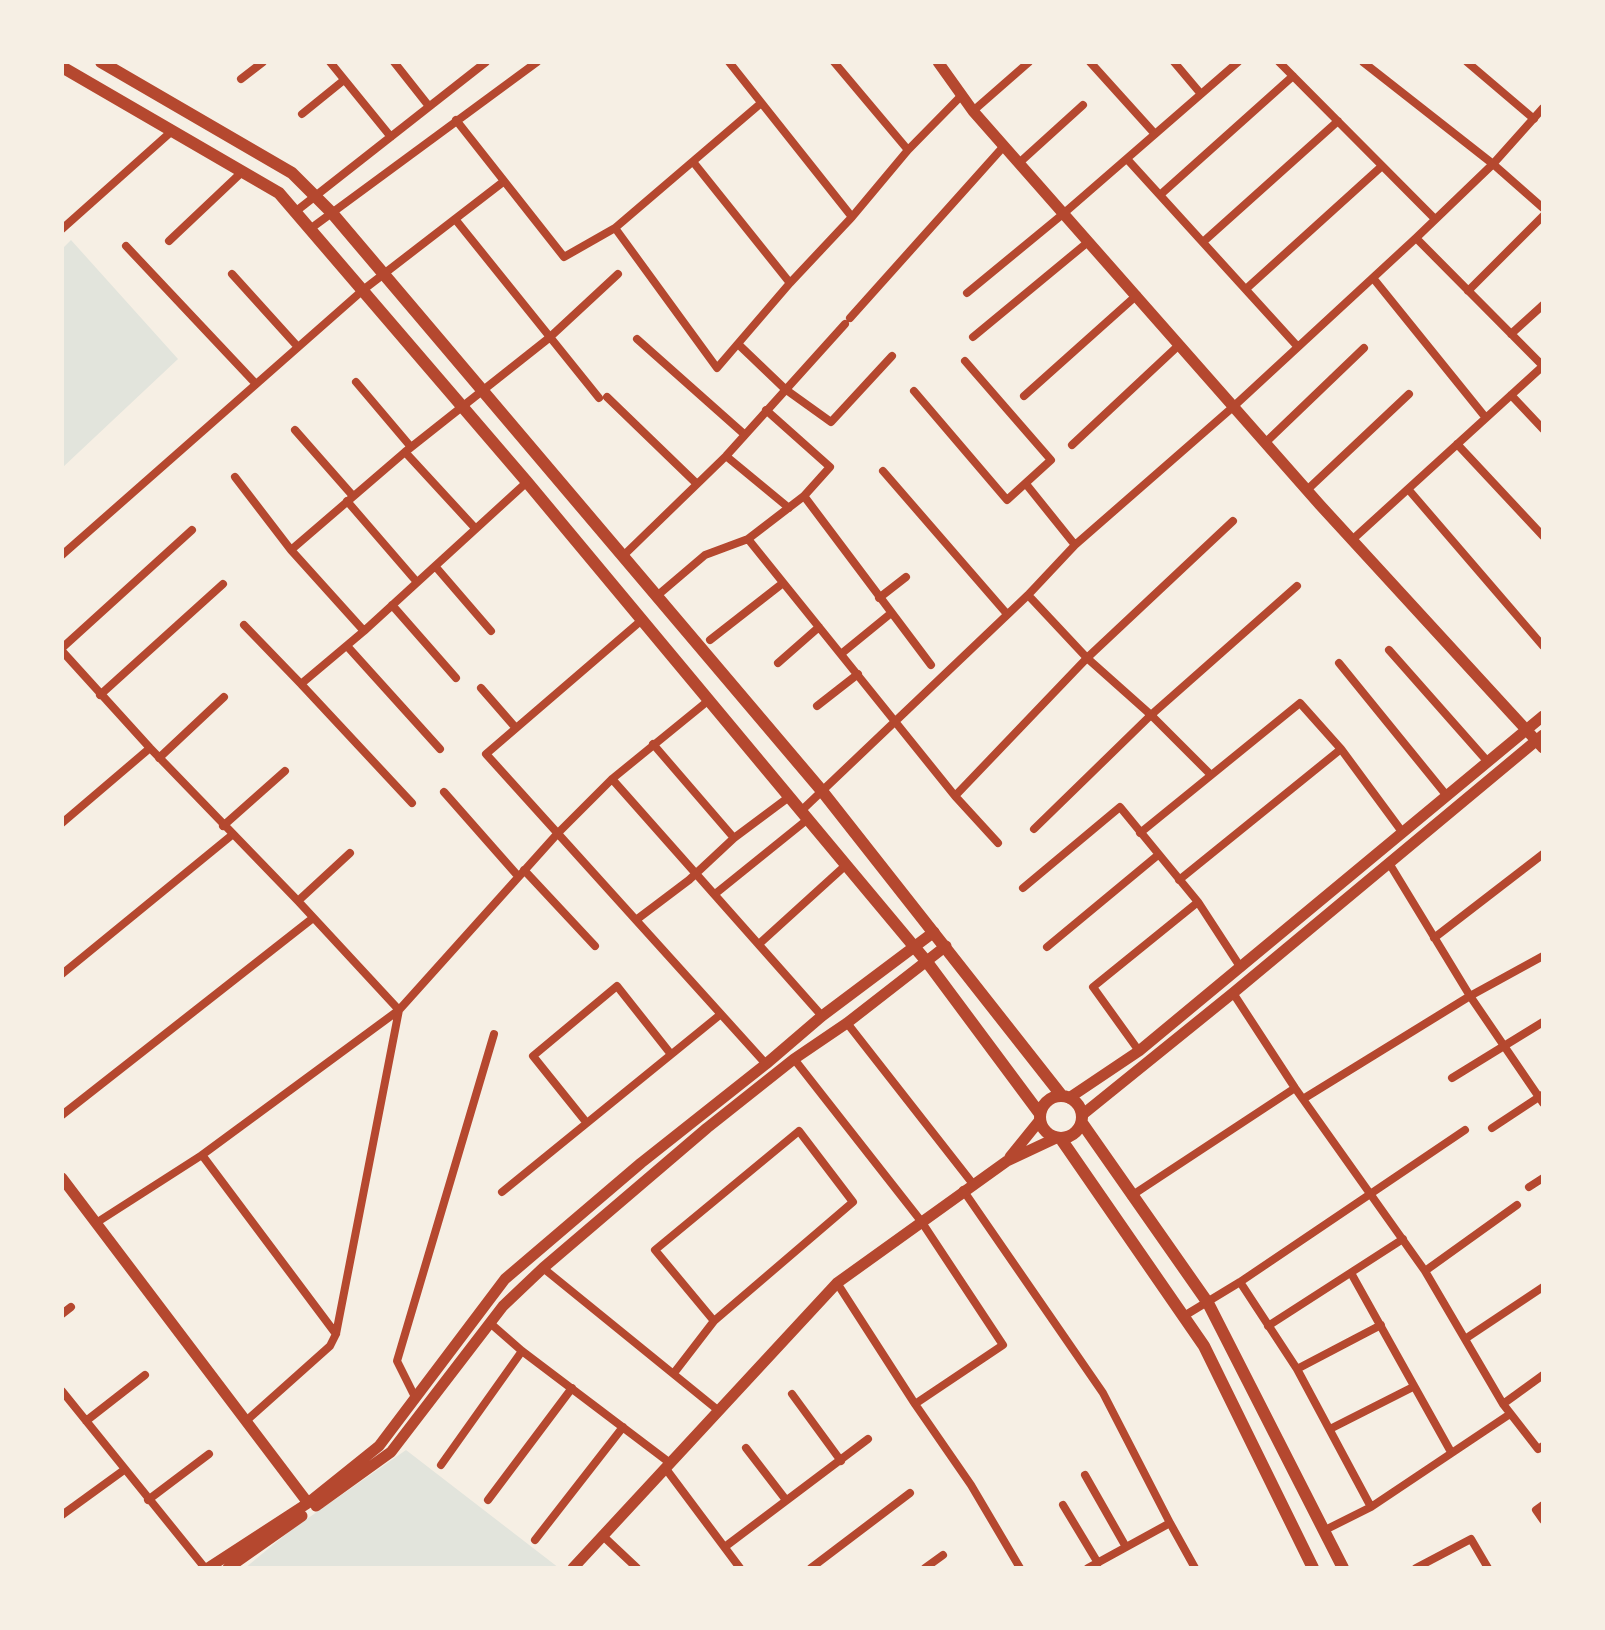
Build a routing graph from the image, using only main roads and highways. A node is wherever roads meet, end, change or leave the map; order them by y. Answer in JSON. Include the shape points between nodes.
{"nodes":[{"id":1,"x":101,"y":62,"type":"edge"},
{"id":2,"x":65,"y":69,"type":"edge"},
{"id":3,"x":1066,"y":1097,"type":"junction"},
{"id":4,"x":1040,"y":1117,"type":"junction"},
{"id":5,"x":1082,"y":1119,"type":"junction"},
{"id":6,"x":1059,"y":1138,"type":"junction"},
{"id":7,"x":1313,"y":1568,"type":"edge"},
{"id":8,"x":1343,"y":1568,"type":"edge"}],
"edges":[{"from":1,"to":3,"type":"main road","via":[[292,173],[332,213],[822,791]]},
{"from":2,"to":4,"type":"main road","via":[[279,193],[927,962]]},
{"from":3,"to":4,"type":"main road","via":[[1049,1100]]},
{"from":3,"to":5,"type":"main road","via":[[1076,1102]]},
{"from":4,"to":6,"type":"main road","via":[[1046,1133]]},
{"from":5,"to":6,"type":"main road","via":[[1074,1135]]},
{"from":5,"to":8,"type":"main road","via":[[1208,1303]]},
{"from":6,"to":7,"type":"main road","via":[[1204,1346]]}]}
